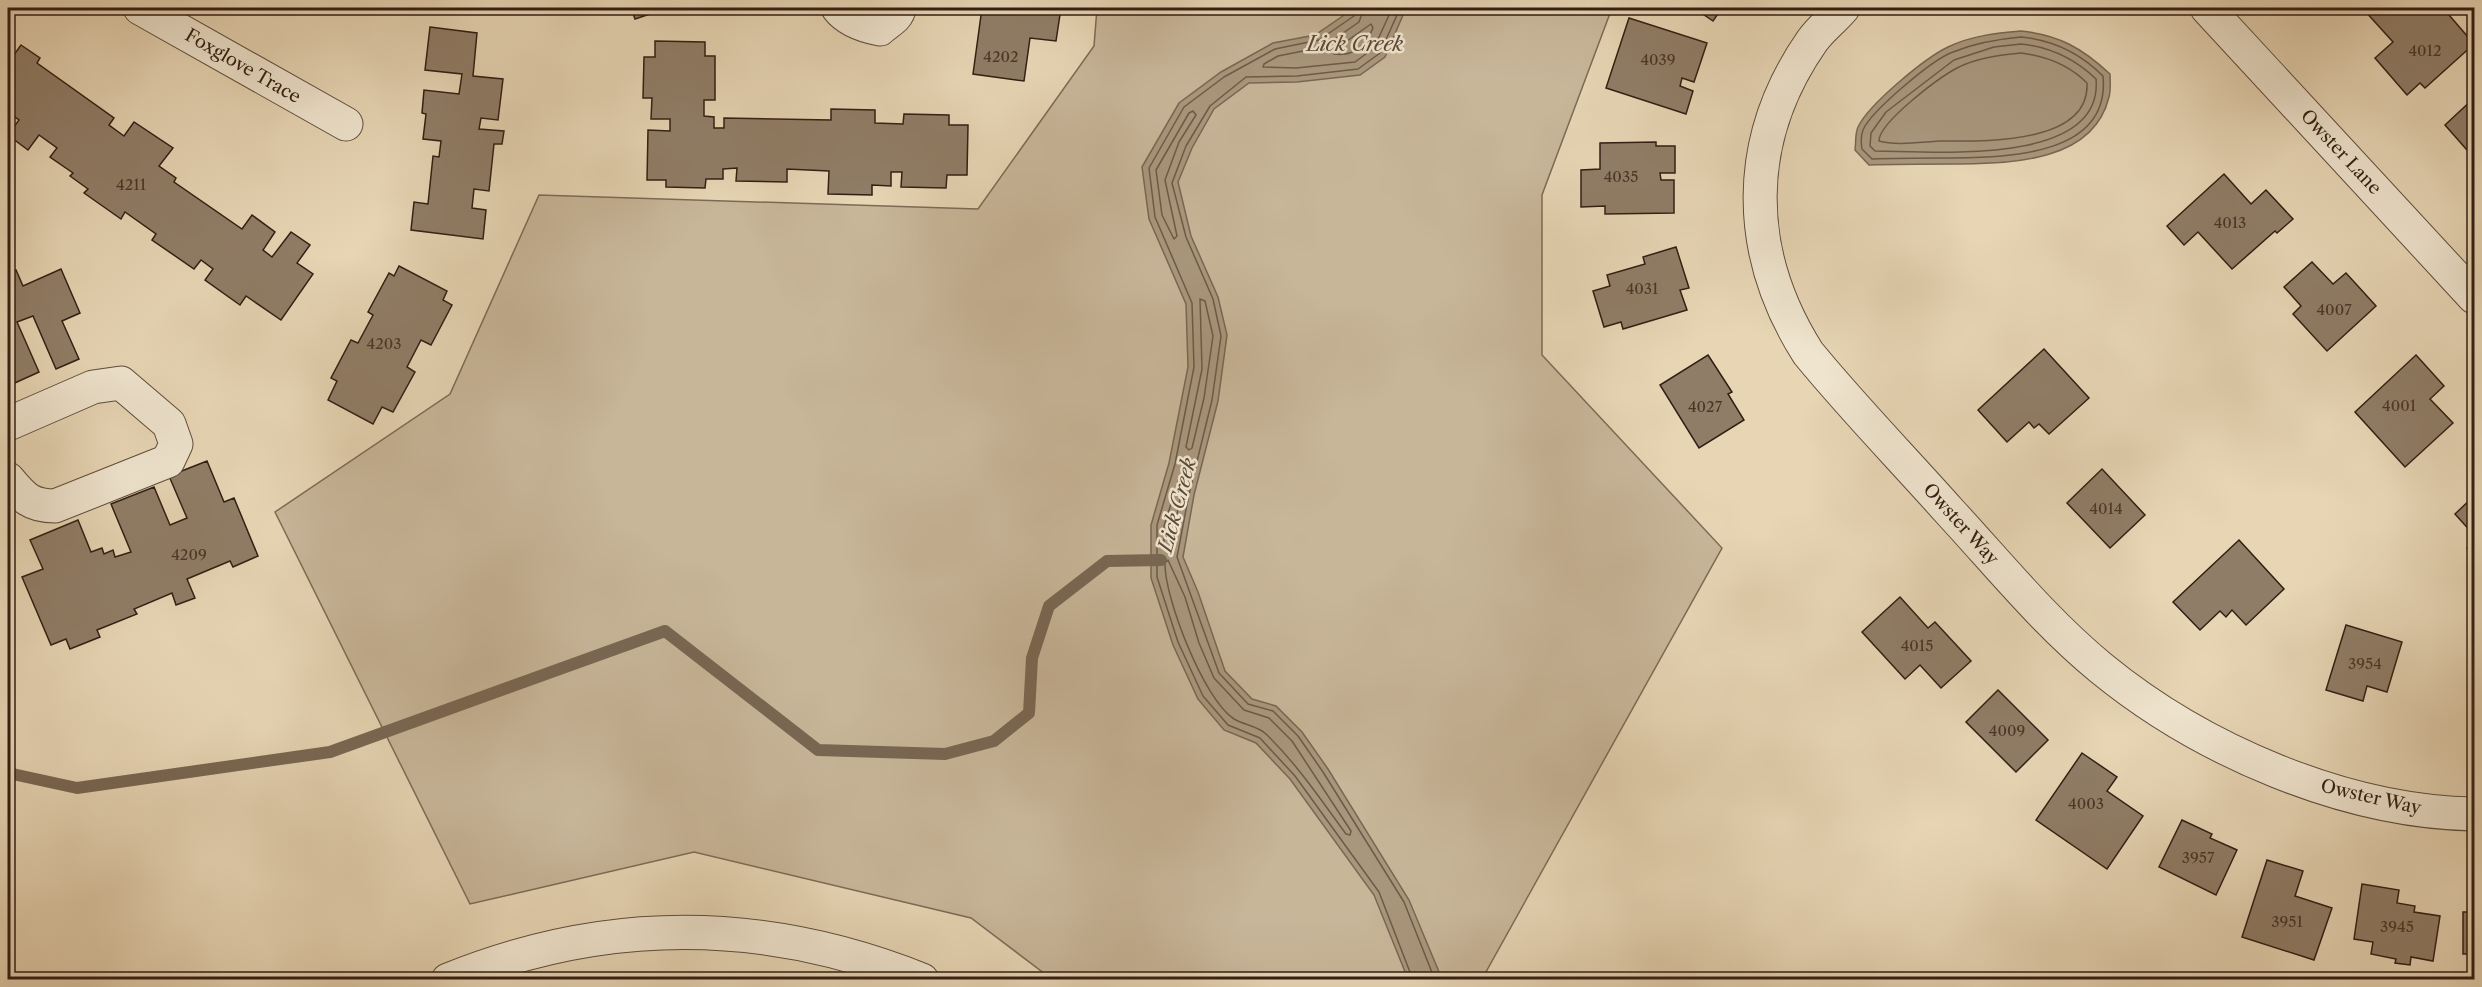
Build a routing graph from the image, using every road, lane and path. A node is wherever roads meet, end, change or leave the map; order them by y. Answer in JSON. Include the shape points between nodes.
{"nodes":[{"id":1,"x":140,"y":8,"type":"edge"},
{"id":2,"x":838,"y":8,"type":"edge"},
{"id":3,"x":899,"y":8,"type":"edge"},
{"id":4,"x":1844,"y":8,"type":"edge"},
{"id":5,"x":2207,"y":8,"type":"edge"},
{"id":6,"x":346,"y":124,"type":"dead end"},
{"id":7,"x":2475,"y":297,"type":"edge"},
{"id":8,"x":8,"y":424,"type":"edge"},
{"id":9,"x":8,"y":479,"type":"edge"},
{"id":10,"x":2475,"y":814,"type":"edge"},
{"id":11,"x":448,"y":980,"type":"edge"},
{"id":12,"x":922,"y":980,"type":"edge"}],
"edges":[{"from":1,"to":6,"type":"street","name":"Foxglove Trace"},
{"from":2,"to":3,"type":"street","via":[[844,16],[880,29]]},
{"from":4,"to":10,"type":"street","name":"Owster Way","via":[[1812,41],[1778,102],[1761,169],[1759,205],[1770,274],[1783,308],[1808,353],[2037,607],[2101,668],[2157,709],[2232,752],[2296,778],[2379,802],[2447,814]]},
{"from":5,"to":7,"type":"street","name":"Owster Lane"},
{"from":8,"to":9,"type":"street","via":[[93,387],[121,383],[169,424],[176,444],[168,461],[55,506],[37,506]]},
{"from":11,"to":12,"type":"street","via":[[536,949],[684,931],[792,941],[872,961]]}]}
